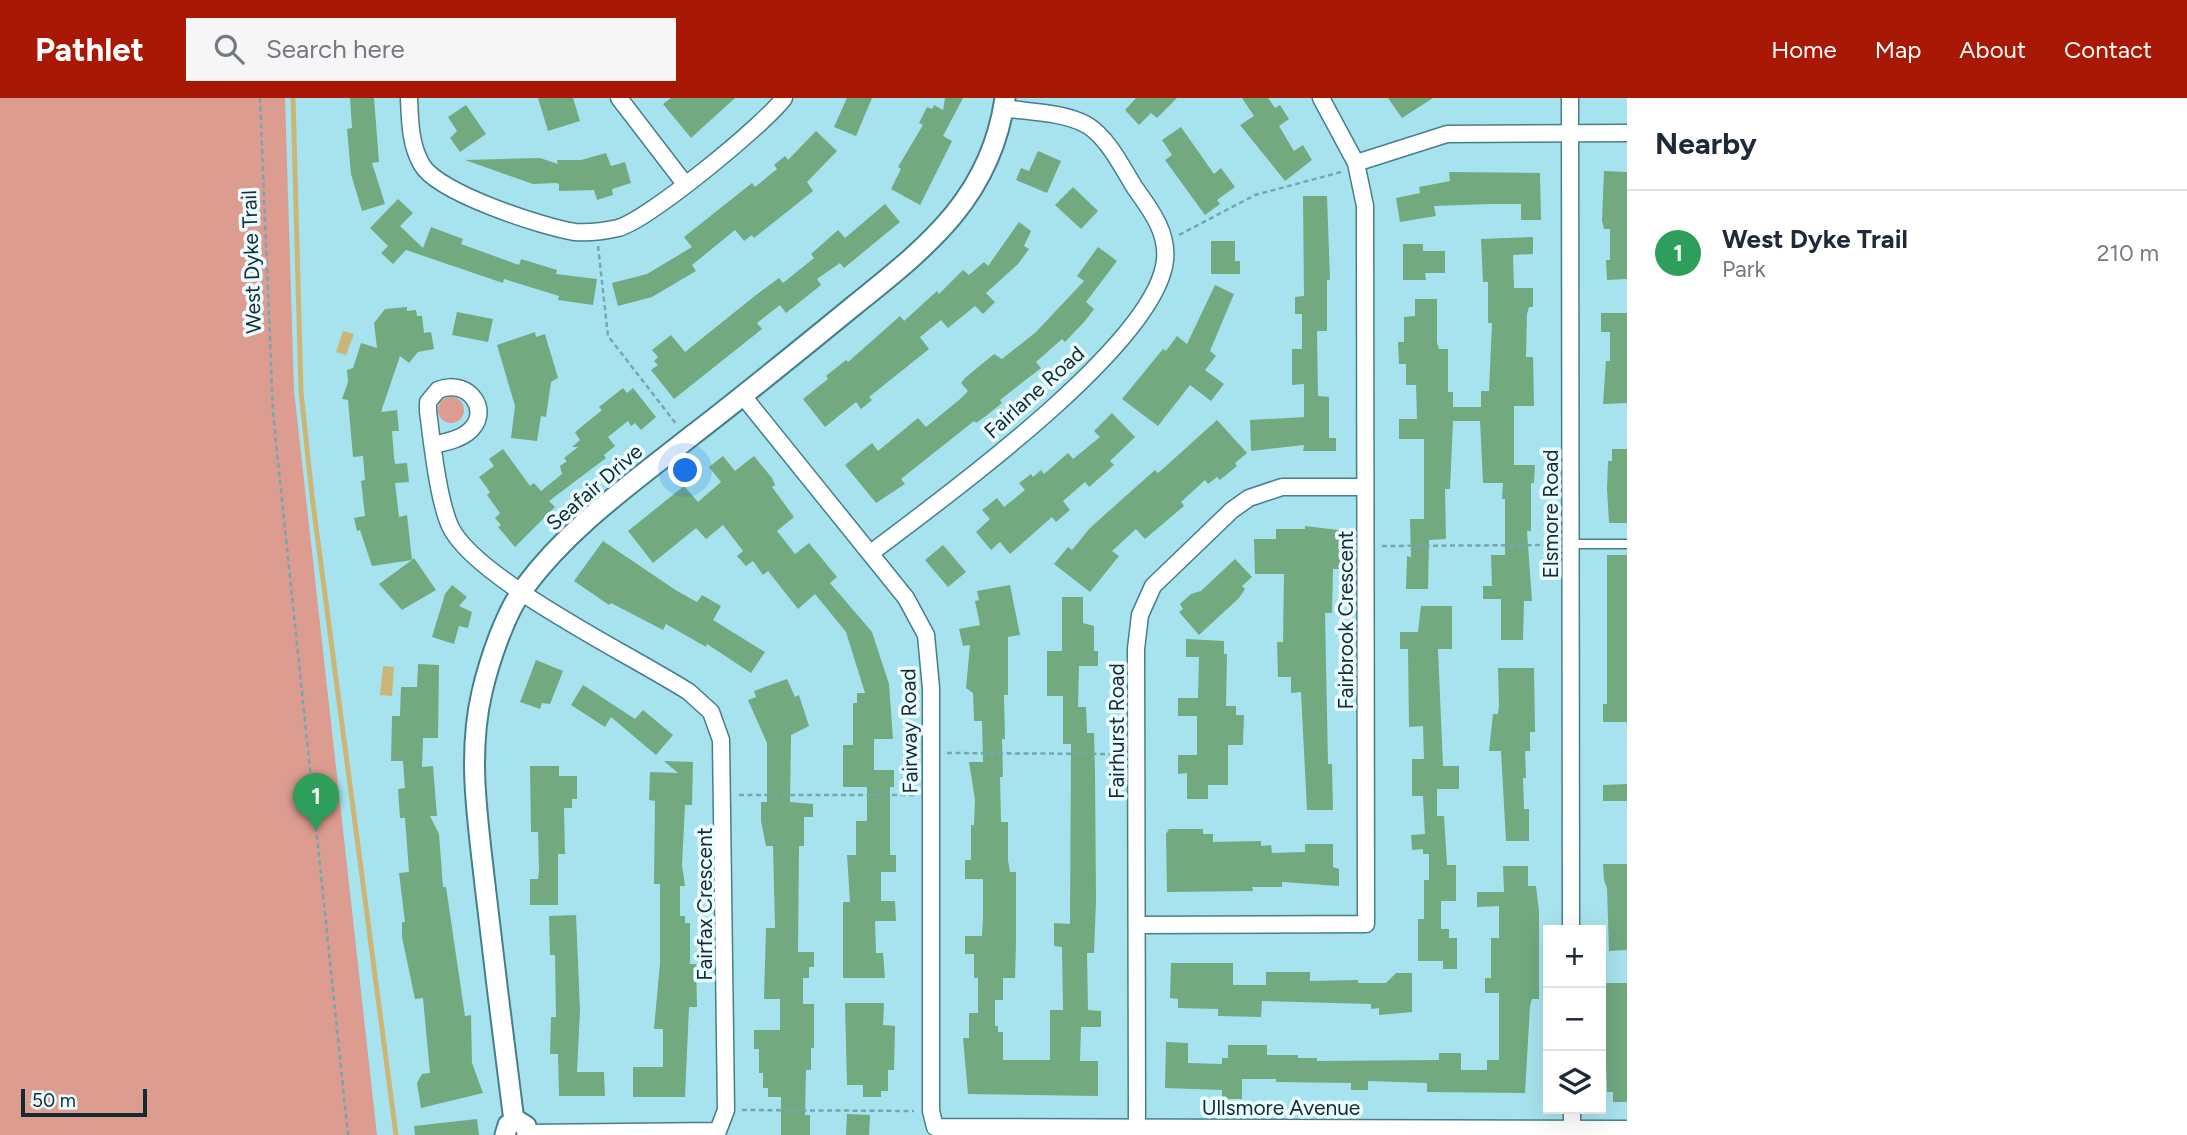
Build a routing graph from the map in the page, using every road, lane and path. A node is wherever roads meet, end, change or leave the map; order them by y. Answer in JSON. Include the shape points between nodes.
{"nodes":[{"id":1,"x":260,"y":98,"type":"edge"},
{"id":2,"x":410,"y":98,"type":"edge"},
{"id":3,"x":619,"y":98,"type":"edge"},
{"id":4,"x":784,"y":98,"type":"edge"},
{"id":5,"x":1321,"y":98,"type":"edge"},
{"id":6,"x":1570,"y":98,"type":"edge"},
{"id":7,"x":1004,"y":103,"type":"edge"},
{"id":8,"x":1569,"y":133,"type":"junction"},
{"id":9,"x":1627,"y":133,"type":"edge"},
{"id":10,"x":1356,"y":163,"type":"junction"},
{"id":11,"x":685,"y":184,"type":"junction"},
{"id":12,"x":596,"y":231,"type":"junction"},
{"id":13,"x":1165,"y":243,"type":"junction"},
{"id":14,"x":743,"y":396,"type":"junction"},
{"id":15,"x":687,"y":439,"type":"junction"},
{"id":16,"x":435,"y":445,"type":"dead end"},
{"id":17,"x":1365,"y":487,"type":"junction"},
{"id":18,"x":1571,"y":544,"type":"junction"},
{"id":19,"x":1627,"y":544,"type":"edge"},
{"id":20,"x":1366,"y":546,"type":"junction"},
{"id":21,"x":872,"y":552,"type":"junction"},
{"id":22,"x":522,"y":591,"type":"junction"},
{"id":23,"x":932,"y":753,"type":"junction"},
{"id":24,"x":1136,"y":755,"type":"junction"},
{"id":25,"x":724,"y":795,"type":"junction"},
{"id":26,"x":932,"y":795,"type":"junction"},
{"id":27,"x":1137,"y":925,"type":"junction"},
{"id":28,"x":1571,"y":925,"type":"edge"},
{"id":29,"x":726,"y":1110,"type":"junction"},
{"id":30,"x":1572,"y":1114,"type":"edge"},
{"id":31,"x":933,"y":1119,"type":"junction"},
{"id":32,"x":1137,"y":1128,"type":"junction"},
{"id":33,"x":1627,"y":1129,"type":"edge"},
{"id":34,"x":519,"y":1131,"type":"edge"},
{"id":35,"x":1572,"y":1132,"type":"edge"},
{"id":36,"x":348,"y":1135,"type":"edge"}],
"edges":[{"from":1,"to":36,"type":"path","name":"West Dyke Trail","via":[[273,413]]},
{"from":2,"to":12,"type":"street","via":[[414,148],[435,181],[529,219],[578,232]]},
{"from":3,"to":11,"type":"street"},
{"from":4,"to":11,"type":"street"},
{"from":5,"to":10,"type":"street","name":"Fairbrook Crescent"},
{"from":6,"to":8,"type":"street","name":"Elsmore Road"},
{"from":7,"to":13,"type":"street","name":"Fairlane Road","via":[[1070,119],[1097,133],[1152,212]]},
{"from":7,"to":14,"type":"street","name":"Seafair Drive","via":[[993,146],[971,194],[938,235]]},
{"from":8,"to":9,"type":"street"},
{"from":8,"to":10,"type":"street","via":[[1447,134]]},
{"from":8,"to":18,"type":"street","name":"Elsmore Road"},
{"from":10,"to":13,"type":"path","via":[[1344,171],[1255,195]]},
{"from":10,"to":17,"type":"street","name":"Fairbrook Crescent","via":[[1365,206]]},
{"from":11,"to":12,"type":"street","via":[[634,222]]},
{"from":12,"to":15,"type":"path","via":[[608,336]]},
{"from":13,"to":21,"type":"street","name":"Fairlane Road","via":[[1161,279],[1149,300],[1078,386]]},
{"from":14,"to":15,"type":"street","name":"Seafair Drive"},
{"from":14,"to":21,"type":"street","name":"Fairway Road"},
{"from":15,"to":22,"type":"street","name":"Seafair Drive","via":[[580,526]]},
{"from":16,"to":22,"type":"street","name":"Fairfax Crescent","via":[[443,505],[460,544],[489,571]]},
{"from":17,"to":20,"type":"street","name":"Fairbrook Crescent"},
{"from":17,"to":24,"type":"street","name":"Fairhurst Road","via":[[1301,486],[1265,491],[1232,510],[1153,586],[1140,615],[1136,649]]},
{"from":18,"to":19,"type":"lane"},
{"from":18,"to":20,"type":"path"},
{"from":18,"to":28,"type":"street","name":"Elsmore Road"},
{"from":20,"to":27,"type":"street","name":"Fairbrook Crescent","via":[[1366,924]]},
{"from":21,"to":23,"type":"street","name":"Fairway Road","via":[[926,635]]},
{"from":22,"to":25,"type":"street","name":"Fairfax Crescent","via":[[702,702],[721,740]]},
{"from":22,"to":34,"type":"street","name":"Seafair Drive","via":[[482,691],[474,770]]},
{"from":23,"to":24,"type":"path"},
{"from":23,"to":26,"type":"street","name":"Fairway Road"},
{"from":24,"to":27,"type":"street","name":"Fairhurst Road"},
{"from":25,"to":26,"type":"path"},
{"from":25,"to":29,"type":"street","name":"Fairfax Crescent"},
{"from":26,"to":31,"type":"street","name":"Fairway Road"},
{"from":27,"to":32,"type":"street","name":"Fairhurst Road"},
{"from":29,"to":31,"type":"path"},
{"from":29,"to":34,"type":"street","via":[[718,1130]]},
{"from":30,"to":35,"type":"street"},
{"from":31,"to":32,"type":"street","name":"Ullsmore Avenue"},
{"from":32,"to":35,"type":"street","name":"Ullsmore Avenue"},
{"from":33,"to":35,"type":"street","name":"Ullsmore Avenue"}]}
